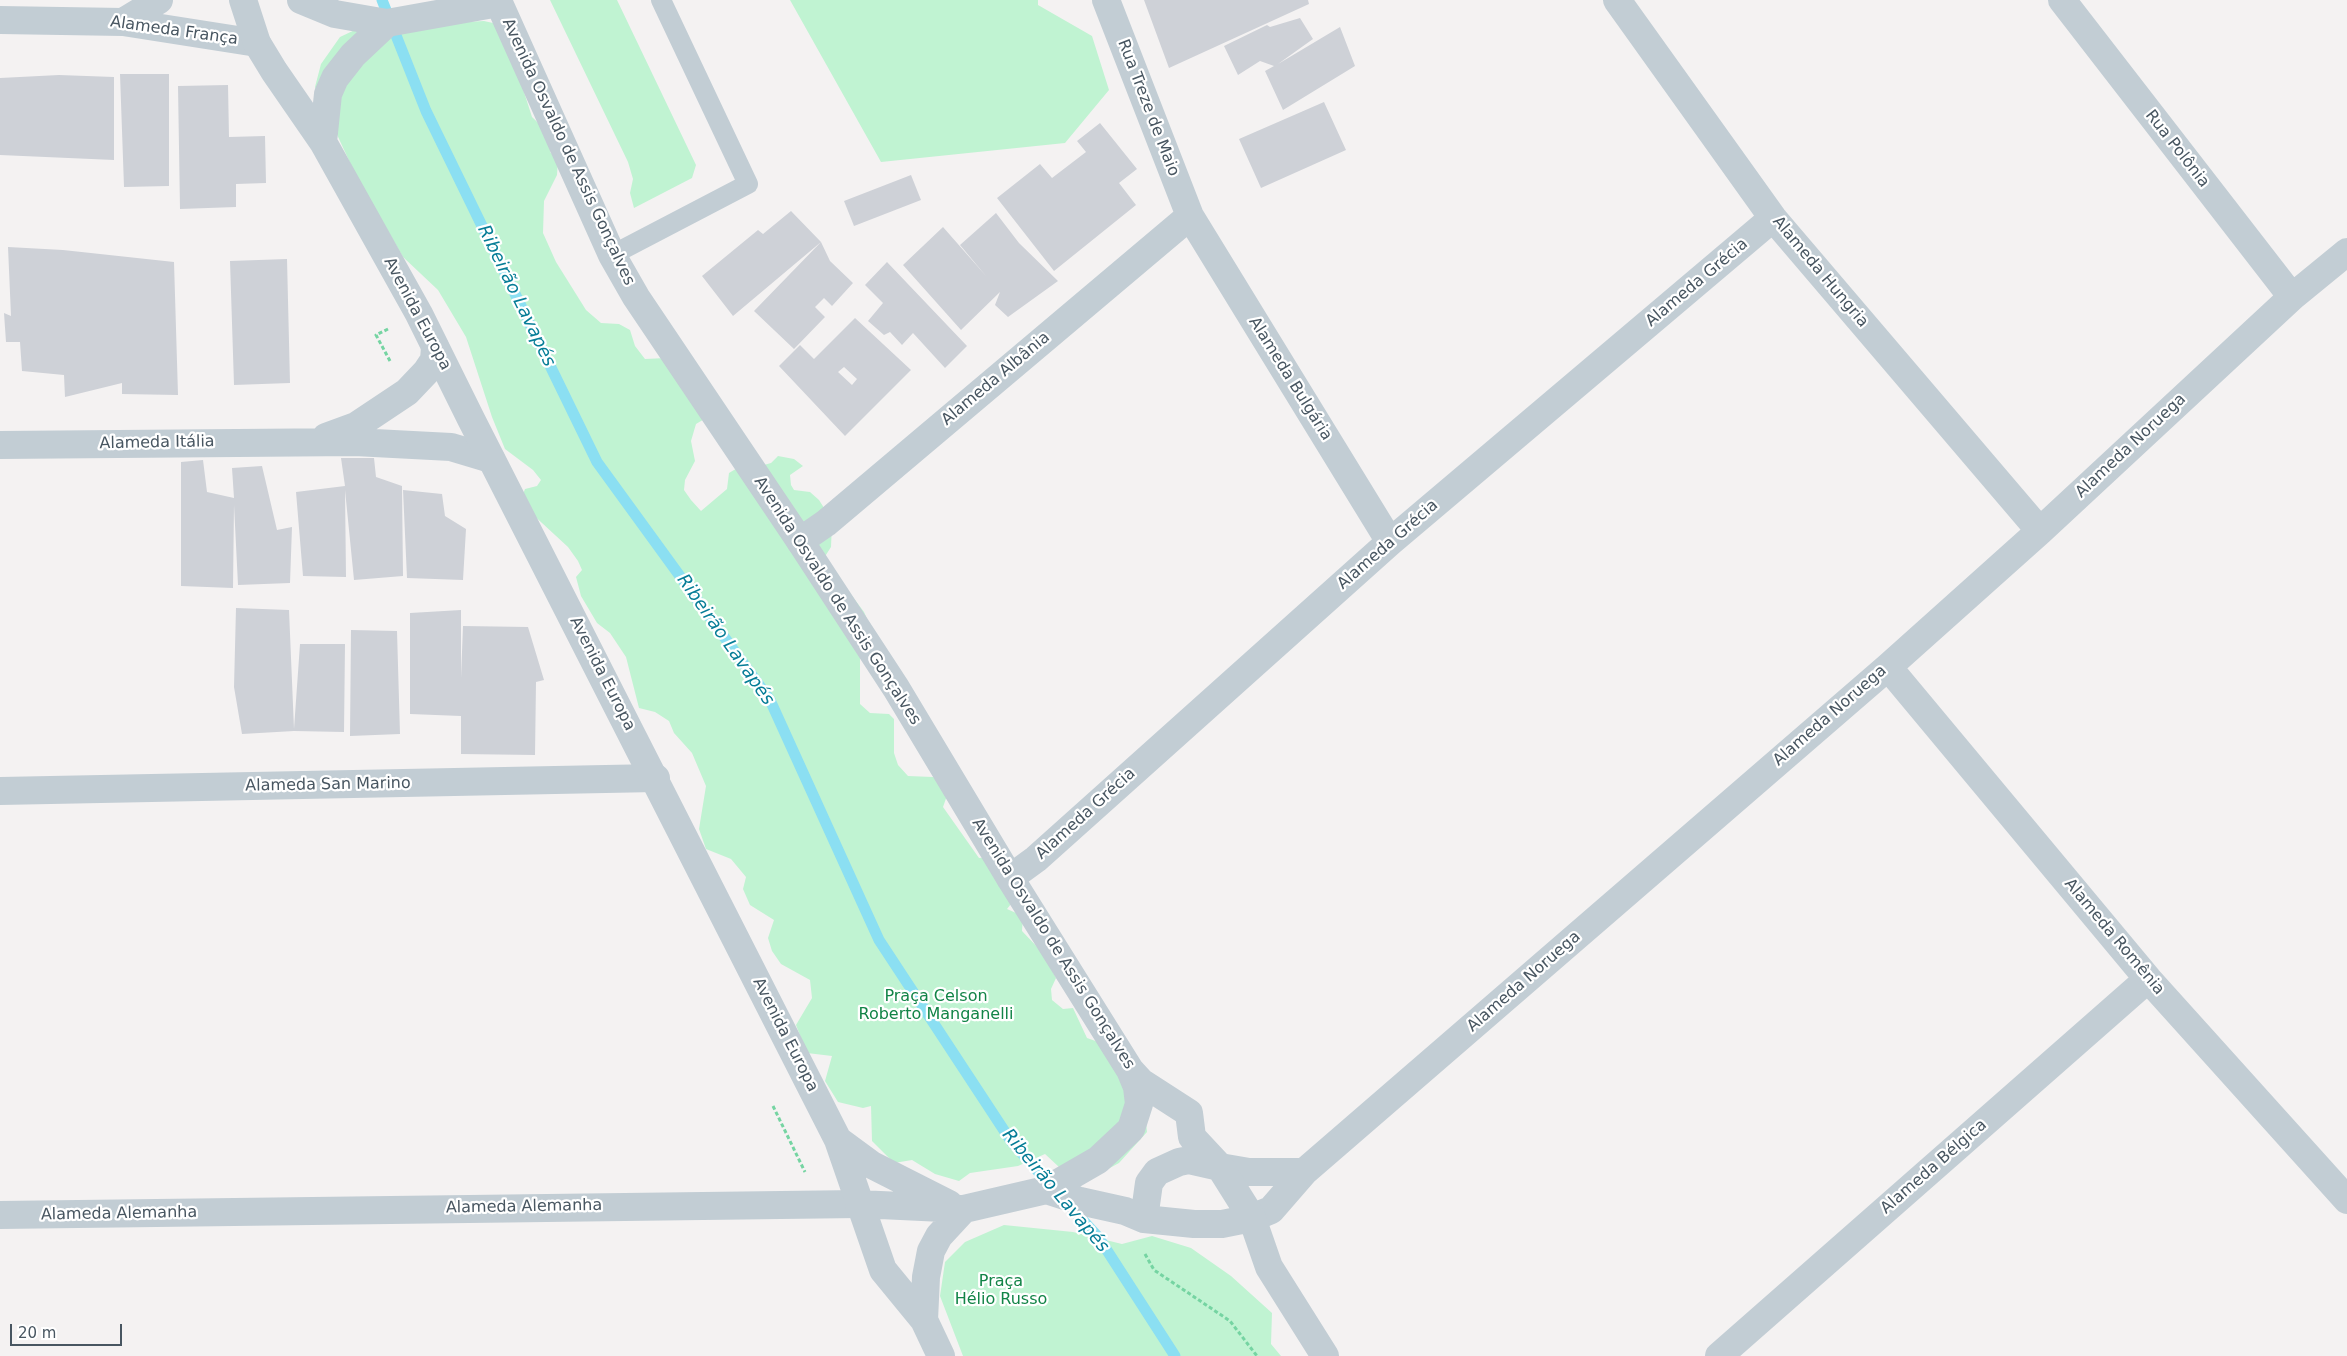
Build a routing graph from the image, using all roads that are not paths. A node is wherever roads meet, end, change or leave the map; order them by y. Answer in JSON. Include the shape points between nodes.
{"nodes":[{"id":1,"x":159,"y":0,"type":"edge"},
{"id":2,"x":243,"y":0,"type":"edge"},
{"id":3,"x":301,"y":0,"type":"edge"},
{"id":4,"x":661,"y":0,"type":"edge"},
{"id":5,"x":1106,"y":0,"type":"edge"},
{"id":6,"x":1617,"y":0,"type":"edge"},
{"id":7,"x":2062,"y":0,"type":"edge"},
{"id":8,"x":502,"y":1,"type":"edge"},
{"id":9,"x":0,"y":20,"type":"edge"},
{"id":10,"x":123,"y":22,"type":"junction"},
{"id":11,"x":387,"y":23,"type":"junction"},
{"id":12,"x":258,"y":42,"type":"junction"},
{"id":13,"x":323,"y":142,"type":"junction"},
{"id":14,"x":1190,"y":216,"type":"junction"},
{"id":15,"x":1774,"y":218,"type":"junction"},
{"id":16,"x":2347,"y":252,"type":"edge"},
{"id":17,"x":612,"y":255,"type":"junction"},
{"id":18,"x":2292,"y":297,"type":"junction"},
{"id":19,"x":435,"y":347,"type":"junction"},
{"id":20,"x":315,"y":441,"type":"junction"},
{"id":21,"x":0,"y":445,"type":"edge"},
{"id":22,"x":491,"y":459,"type":"junction"},
{"id":23,"x":2040,"y":531,"type":"junction"},
{"id":24,"x":800,"y":541,"type":"junction"},
{"id":25,"x":1390,"y":542,"type":"junction"},
{"id":26,"x":1888,"y":667,"type":"junction"},
{"id":27,"x":656,"y":778,"type":"junction"},
{"id":28,"x":0,"y":791,"type":"edge"},
{"id":29,"x":1010,"y":878,"type":"junction"},
{"id":30,"x":2148,"y":979,"type":"junction"},
{"id":31,"x":1130,"y":1070,"type":"junction"},
{"id":32,"x":838,"y":1140,"type":"junction"},
{"id":33,"x":1220,"y":1167,"type":"junction"},
{"id":34,"x":1304,"y":1172,"type":"junction"},
{"id":35,"x":1055,"y":1184,"type":"junction"},
{"id":36,"x":2347,"y":1200,"type":"edge"},
{"id":37,"x":859,"y":1204,"type":"junction"},
{"id":38,"x":964,"y":1209,"type":"junction"},
{"id":39,"x":0,"y":1215,"type":"edge"},
{"id":40,"x":1252,"y":1218,"type":"junction"},
{"id":41,"x":1144,"y":1219,"type":"junction"},
{"id":42,"x":1222,"y":1224,"type":"junction"},
{"id":43,"x":1270,"y":1267,"type":"junction"},
{"id":44,"x":924,"y":1320,"type":"junction"},
{"id":45,"x":942,"y":1356,"type":"edge"},
{"id":46,"x":1325,"y":1356,"type":"edge"},
{"id":47,"x":1719,"y":1356,"type":"edge"}],
"edges":[{"from":1,"to":10,"type":"street"},
{"from":2,"to":12,"type":"street","name":"Avenida Europa"},
{"from":3,"to":11,"type":"street","via":[[335,14]]},
{"from":4,"to":17,"type":"lane","via":[[748,184]]},
{"from":5,"to":14,"type":"street","name":"Rua Treze de Maio"},
{"from":6,"to":15,"type":"street","name":"Alameda Hungria"},
{"from":7,"to":18,"type":"street","name":"Rua Polônia"},
{"from":8,"to":11,"type":"street","name":"Avenida Osvaldo de Assis Gonçalves"},
{"from":8,"to":17,"type":"street","name":"Avenida Osvaldo de Assis Gonçalves"},
{"from":9,"to":10,"type":"street","name":"Alameda França"},
{"from":10,"to":12,"type":"street","name":"Alameda França"},
{"from":11,"to":13,"type":"street","via":[[353,55],[335,78],[328,94]]},
{"from":12,"to":13,"type":"street","name":"Avenida Europa","via":[[278,78]]},
{"from":13,"to":19,"type":"street","name":"Avenida Europa"},
{"from":14,"to":24,"type":"street","name":"Alameda Albânia"},
{"from":14,"to":25,"type":"street","name":"Alameda Bulgária"},
{"from":15,"to":23,"type":"street","name":"Alameda Hungria"},
{"from":15,"to":25,"type":"street","name":"Alameda Grécia"},
{"from":16,"to":18,"type":"street","name":"Alameda Noruega"},
{"from":17,"to":24,"type":"street","name":"Avenida Osvaldo de Assis Gonçalves","via":[[636,298]]},
{"from":18,"to":23,"type":"street","name":"Alameda Noruega"},
{"from":19,"to":20,"type":"street","name":"Alameda Itália","via":[[434,360],[426,372],[396,401],[356,426]]},
{"from":19,"to":22,"type":"street","name":"Avenida Europa"},
{"from":20,"to":21,"type":"street","name":"Alameda Itália"},
{"from":20,"to":22,"type":"street","name":"Alameda Itália","via":[[451,447]]},
{"from":22,"to":27,"type":"street","name":"Avenida Europa"},
{"from":23,"to":26,"type":"street","name":"Alameda Noruega"},
{"from":24,"to":29,"type":"street","name":"Avenida Osvaldo de Assis Gonçalves","via":[[896,688]]},
{"from":25,"to":29,"type":"street","name":"Alameda Grécia","via":[[1036,859]]},
{"from":26,"to":30,"type":"street","name":"Alameda Romênia"},
{"from":26,"to":34,"type":"street","name":"Alameda Noruega"},
{"from":27,"to":28,"type":"street","name":"Alameda San Marino"},
{"from":27,"to":32,"type":"street","name":"Avenida Europa"},
{"from":29,"to":31,"type":"street","name":"Avenida Osvaldo de Assis Gonçalves"},
{"from":30,"to":36,"type":"street","name":"Alameda Romênia"},
{"from":30,"to":47,"type":"street","name":"Alameda Bélgica"},
{"from":31,"to":33,"type":"street","name":"Avenida Osvaldo de Assis Gonçalves","via":[[1141,1082],[1189,1113],[1192,1138]]},
{"from":31,"to":35,"type":"street","name":"Alameda Alemanha","via":[[1139,1104],[1131,1129],[1098,1160]]},
{"from":32,"to":37,"type":"street","name":"Avenida Europa"},
{"from":32,"to":38,"type":"street","via":[[872,1165],[938,1200]]},
{"from":33,"to":34,"type":"street","via":[[1249,1172]]},
{"from":33,"to":40,"type":"street","name":"Avenida Osvaldo de Assis Gonçalves"},
{"from":33,"to":41,"type":"street","via":[[1189,1160],[1158,1172],[1149,1182]]},
{"from":34,"to":40,"type":"street","name":"Alameda Noruega","via":[[1271,1210]]},
{"from":35,"to":38,"type":"street","name":"Alameda Alemanha"},
{"from":35,"to":41,"type":"street","via":[[1080,1201],[1125,1211]]},
{"from":37,"to":38,"type":"street","name":"Alameda Alemanha"},
{"from":37,"to":39,"type":"street","name":"Alameda Alemanha"},
{"from":37,"to":44,"type":"street","name":"Avenida Europa","via":[[883,1270]]},
{"from":38,"to":44,"type":"street","via":[[948,1224],[931,1251]]},
{"from":40,"to":42,"type":"street"},
{"from":40,"to":43,"type":"street","name":"Avenida Osvaldo de Assis Gonçalves"},
{"from":41,"to":42,"type":"street"},
{"from":42,"to":43,"type":"street","name":"Avenida Osvaldo de Assis Gonçalves"},
{"from":43,"to":46,"type":"street","name":"Avenida Osvaldo de Assis Gonçalves"},
{"from":44,"to":45,"type":"street","name":"Avenida Europa"}]}
